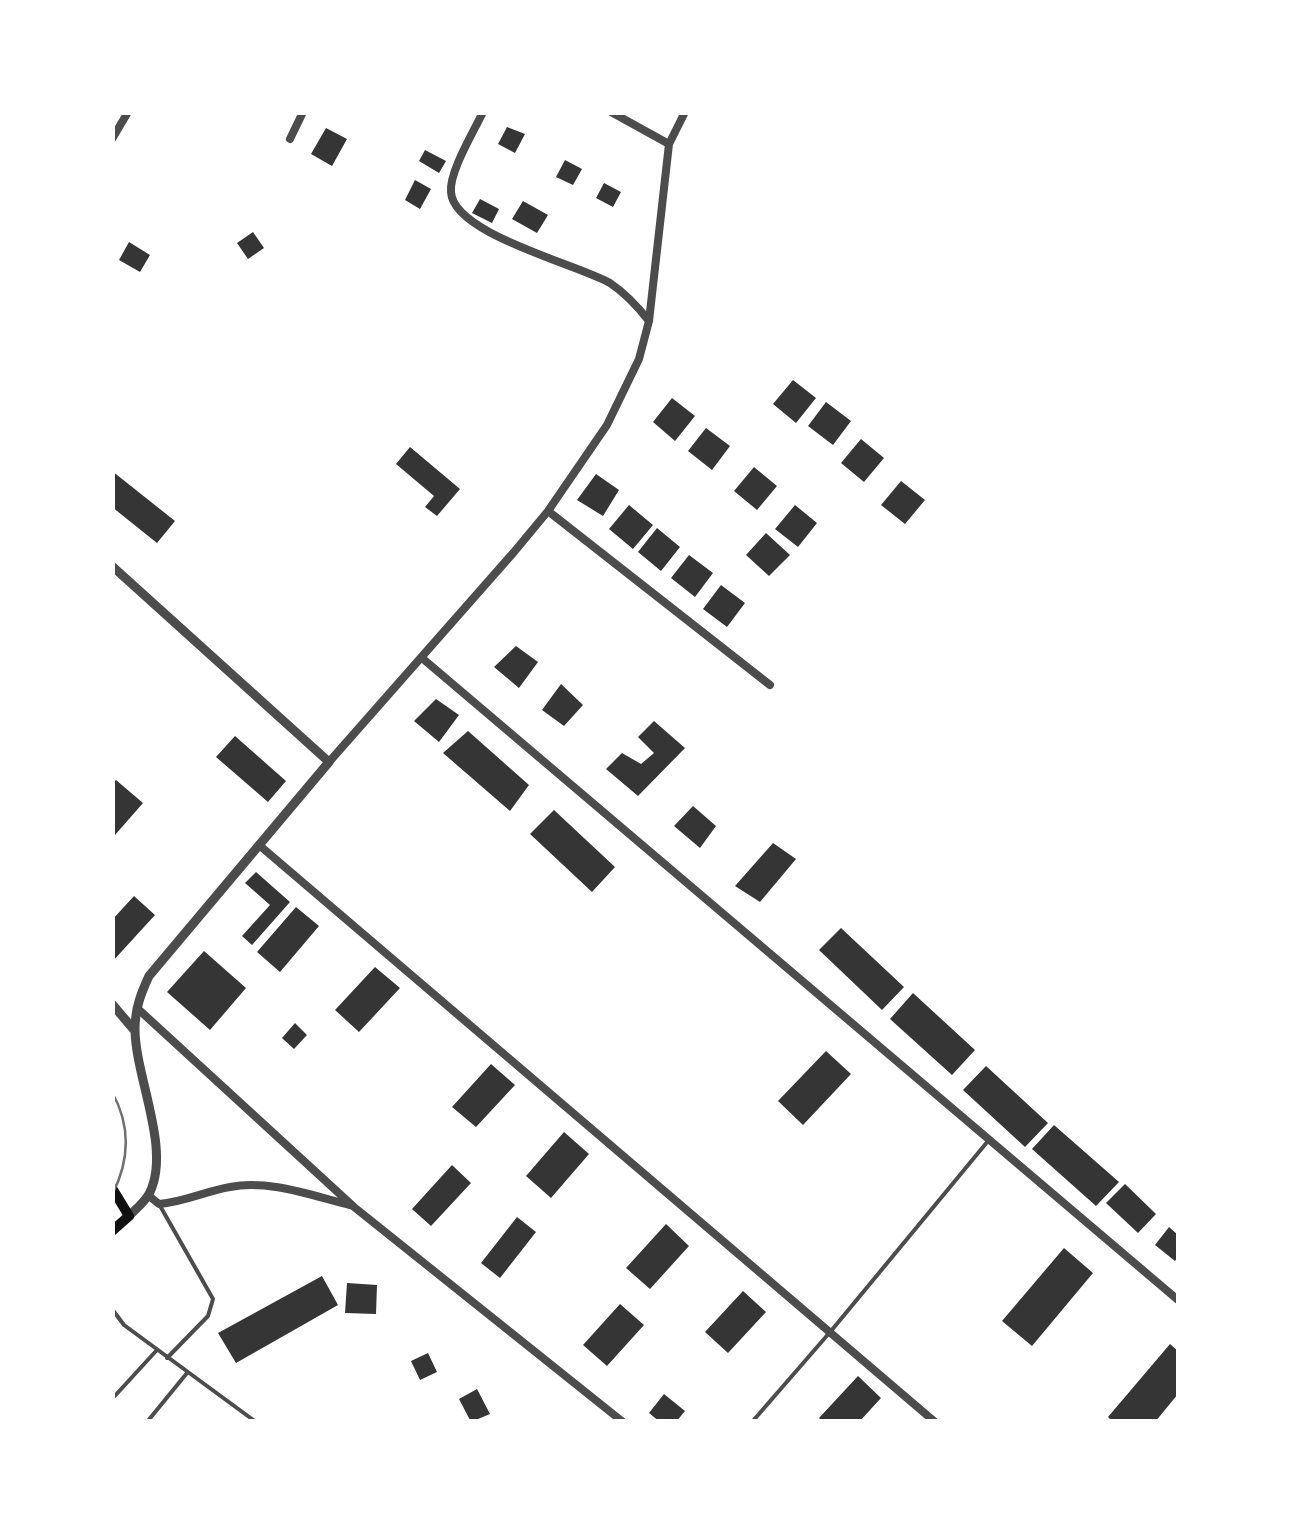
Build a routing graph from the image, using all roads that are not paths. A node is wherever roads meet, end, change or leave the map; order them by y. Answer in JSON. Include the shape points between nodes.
{"nodes":[{"id":1,"x":128,"y":112,"type":"edge"},
{"id":2,"x":303,"y":112,"type":"edge"},
{"id":3,"x":483,"y":112,"type":"edge"},
{"id":4,"x":611,"y":112,"type":"edge"},
{"id":5,"x":686,"y":112,"type":"edge"},
{"id":6,"x":112,"y":139,"type":"edge"},
{"id":7,"x":290,"y":139,"type":"dead end"},
{"id":8,"x":669,"y":144,"type":"junction"},
{"id":9,"x":649,"y":321,"type":"junction"},
{"id":10,"x":548,"y":511,"type":"junction"},
{"id":11,"x":112,"y":566,"type":"edge"},
{"id":12,"x":422,"y":658,"type":"junction"},
{"id":13,"x":770,"y":685,"type":"dead end"},
{"id":14,"x":329,"y":762,"type":"junction"},
{"id":15,"x":259,"y":846,"type":"junction"},
{"id":16,"x":112,"y":1004,"type":"edge"},
{"id":17,"x":137,"y":1008,"type":"junction"},
{"id":18,"x":135,"y":1031,"type":"junction"},
{"id":19,"x":988,"y":1141,"type":"junction"},
{"id":20,"x":112,"y":1188,"type":"edge"},
{"id":21,"x":149,"y":1196,"type":"junction"},
{"id":22,"x":159,"y":1204,"type":"junction"},
{"id":23,"x":354,"y":1206,"type":"junction"},
{"id":24,"x":129,"y":1216,"type":"junction"},
{"id":25,"x":112,"y":1232,"type":"edge"},
{"id":26,"x":1178,"y":1300,"type":"edge"},
{"id":27,"x":112,"y":1309,"type":"edge"},
{"id":28,"x":832,"y":1332,"type":"junction"},
{"id":29,"x":156,"y":1350,"type":"junction"},
{"id":30,"x":167,"y":1358,"type":"junction"},
{"id":31,"x":187,"y":1372,"type":"junction"},
{"id":32,"x":112,"y":1399,"type":"edge"},
{"id":33,"x":249,"y":1416,"type":"junction"},
{"id":34,"x":147,"y":1422,"type":"edge"},
{"id":35,"x":244,"y":1422,"type":"edge"},
{"id":36,"x":256,"y":1422,"type":"edge"},
{"id":37,"x":623,"y":1422,"type":"edge"},
{"id":38,"x":752,"y":1422,"type":"edge"},
{"id":39,"x":935,"y":1422,"type":"edge"}],
"edges":[{"from":1,"to":6,"type":"street"},
{"from":2,"to":7,"type":"street"},
{"from":3,"to":9,"type":"street","via":[[450,190],[462,214],[490,233],[610,284]]},
{"from":4,"to":8,"type":"street"},
{"from":5,"to":8,"type":"street"},
{"from":8,"to":9,"type":"street"},
{"from":9,"to":10,"type":"street","via":[[607,425]]},
{"from":10,"to":12,"type":"street"},
{"from":10,"to":13,"type":"street"},
{"from":11,"to":14,"type":"street"},
{"from":12,"to":14,"type":"street"},
{"from":12,"to":19,"type":"street"},
{"from":14,"to":15,"type":"street"},
{"from":15,"to":17,"type":"street","via":[[149,976]]},
{"from":15,"to":28,"type":"street"},
{"from":16,"to":18,"type":"street"},
{"from":17,"to":18,"type":"street"},
{"from":17,"to":23,"type":"street"},
{"from":18,"to":21,"type":"street","via":[[154,1141]]},
{"from":19,"to":26,"type":"street"},
{"from":19,"to":28,"type":"lane"},
{"from":20,"to":24,"type":"main road"},
{"from":21,"to":22,"type":"street"},
{"from":21,"to":24,"type":"street"},
{"from":22,"to":23,"type":"street","via":[[234,1186],[290,1190]]},
{"from":22,"to":30,"type":"lane","via":[[213,1299],[208,1316]]},
{"from":23,"to":37,"type":"street"},
{"from":24,"to":25,"type":"main road"},
{"from":27,"to":29,"type":"lane"},
{"from":28,"to":38,"type":"lane"},
{"from":28,"to":39,"type":"street"},
{"from":29,"to":30,"type":"lane"},
{"from":29,"to":32,"type":"lane"},
{"from":30,"to":31,"type":"lane"},
{"from":31,"to":33,"type":"lane"},
{"from":31,"to":34,"type":"lane"},
{"from":33,"to":35,"type":"lane"},
{"from":33,"to":36,"type":"lane"}]}
